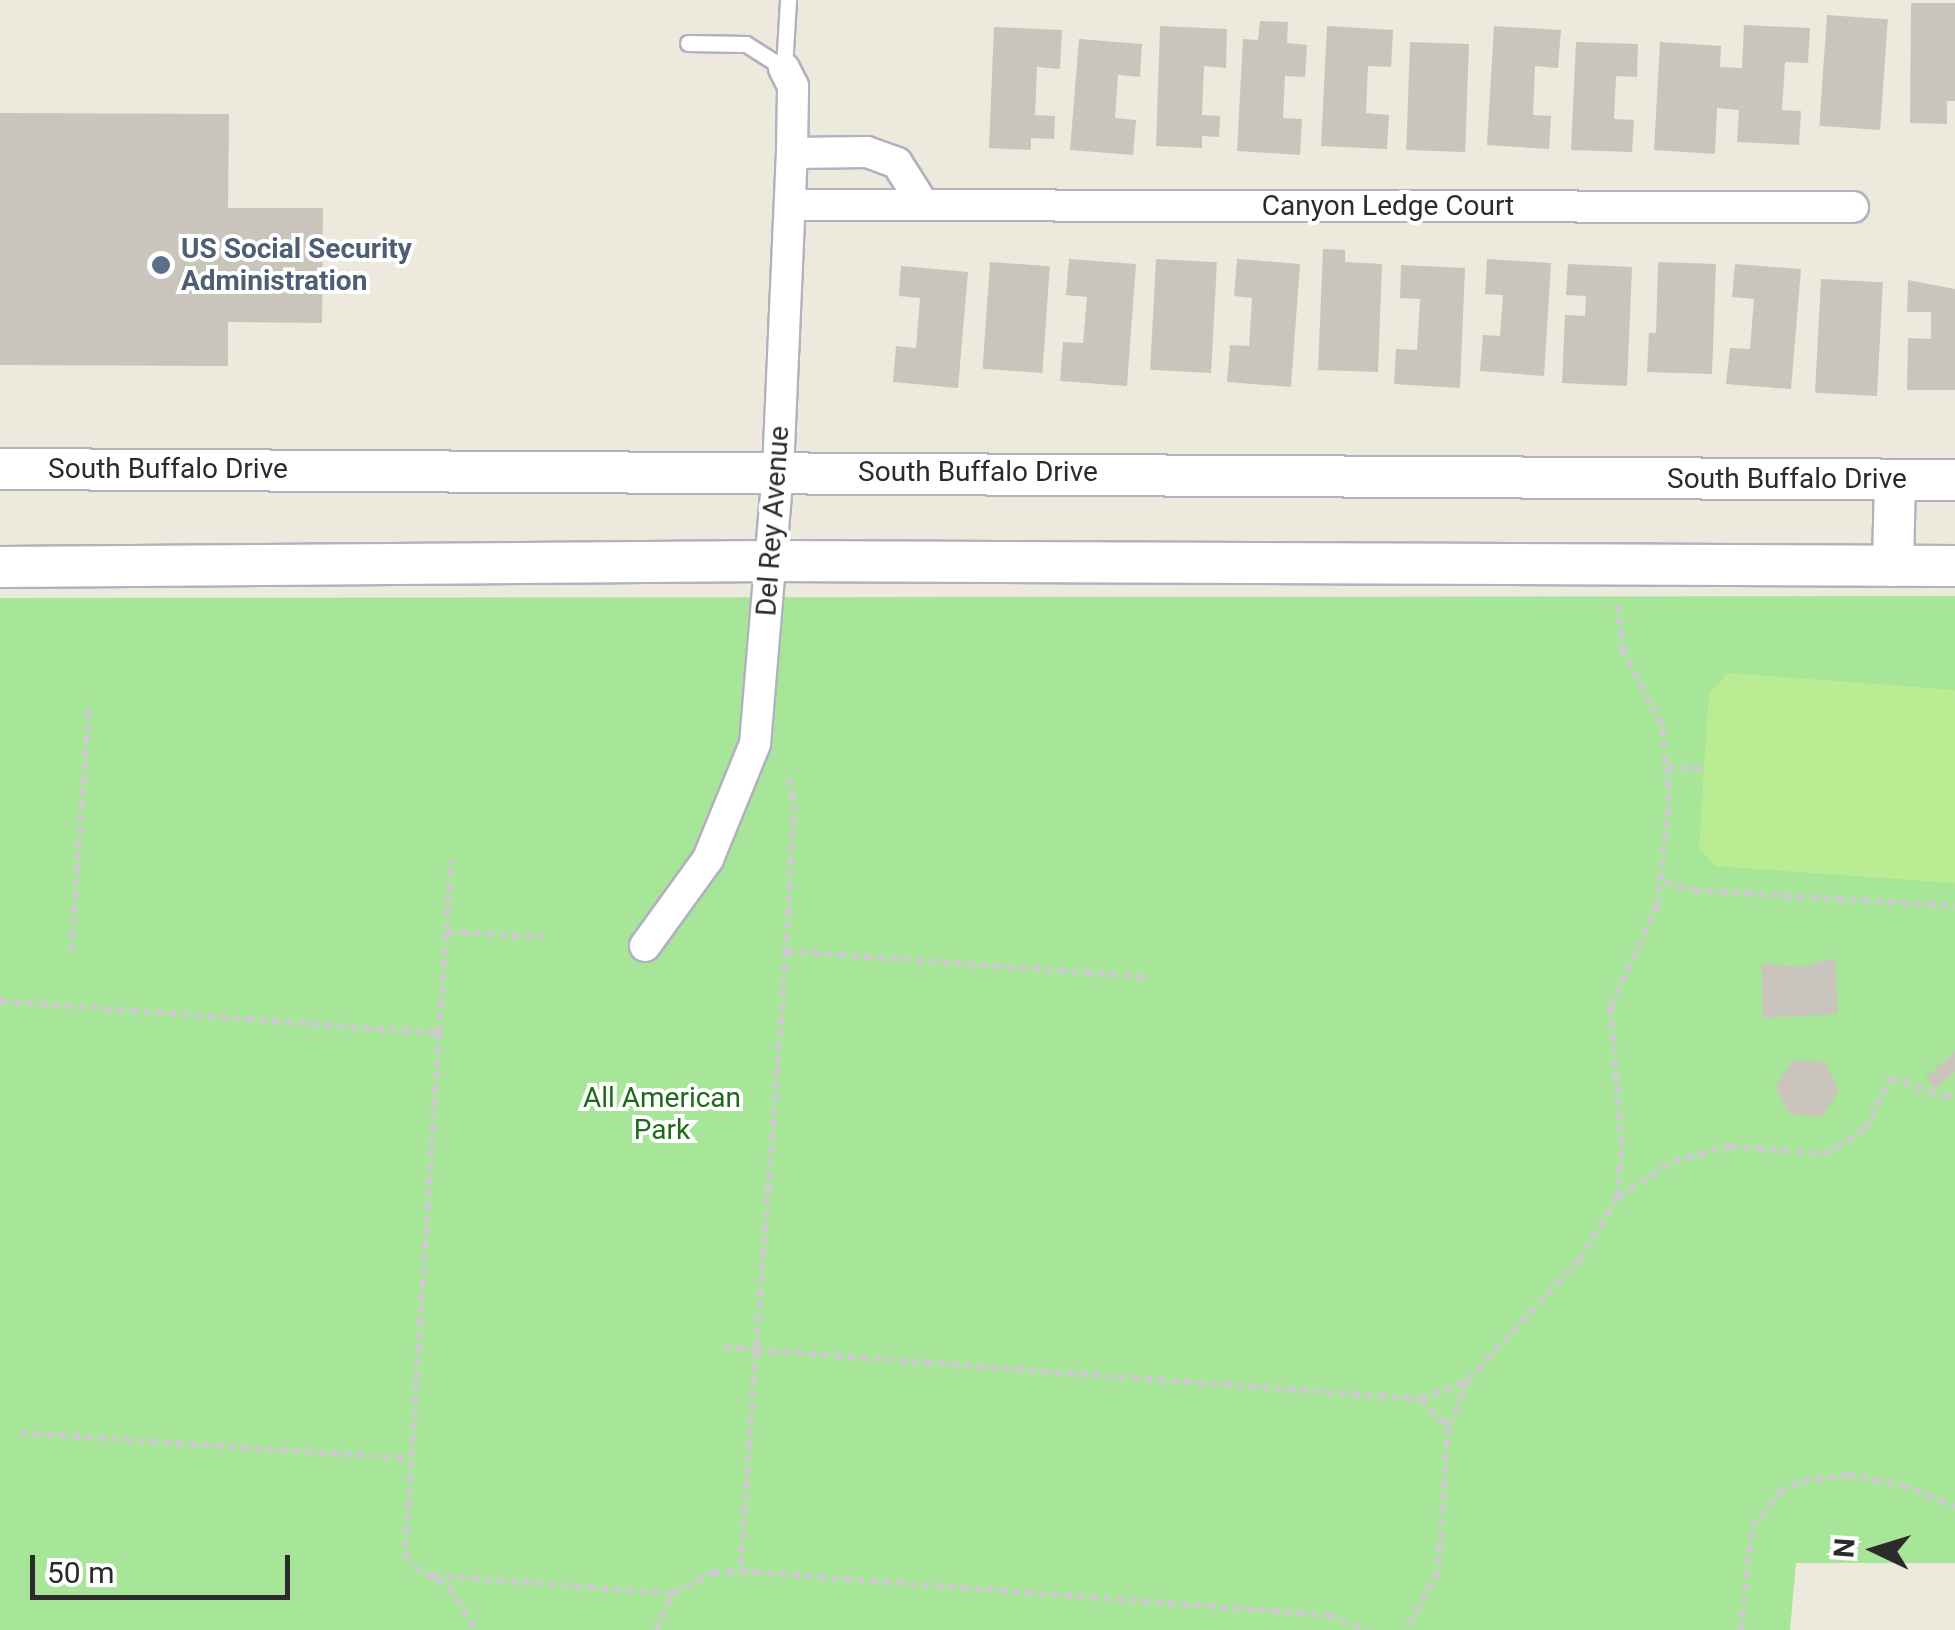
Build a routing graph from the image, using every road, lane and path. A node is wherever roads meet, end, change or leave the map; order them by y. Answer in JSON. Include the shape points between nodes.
{"nodes":[{"id":1,"x":788,"y":0,"type":"edge"},
{"id":2,"x":688,"y":43,"type":"dead end"},
{"id":3,"x":784,"y":68,"type":"junction"},
{"id":4,"x":792,"y":152,"type":"junction"},
{"id":5,"x":923,"y":204,"type":"junction"},
{"id":6,"x":790,"y":205,"type":"junction"},
{"id":7,"x":1853,"y":207,"type":"dead end"},
{"id":8,"x":0,"y":469,"type":"edge"},
{"id":9,"x":778,"y":471,"type":"junction"},
{"id":10,"x":1895,"y":480,"type":"junction"},
{"id":11,"x":1955,"y":480,"type":"edge"},
{"id":12,"x":769,"y":561,"type":"junction"},
{"id":13,"x":1893,"y":566,"type":"junction"},
{"id":14,"x":1955,"y":566,"type":"edge"},
{"id":15,"x":0,"y":567,"type":"edge"},
{"id":16,"x":1617,"y":588,"type":"dead end"},
{"id":17,"x":89,"y":704,"type":"dead end"},
{"id":18,"x":1668,"y":767,"type":"junction"},
{"id":19,"x":1701,"y":770,"type":"dead end"},
{"id":20,"x":789,"y":779,"type":"dead end"},
{"id":21,"x":451,"y":861,"type":"dead end"},
{"id":22,"x":1664,"y":880,"type":"junction"},
{"id":23,"x":1955,"y":906,"type":"edge"},
{"id":24,"x":447,"y":932,"type":"junction"},
{"id":25,"x":542,"y":937,"type":"dead end"},
{"id":26,"x":645,"y":946,"type":"dead end"},
{"id":27,"x":71,"y":951,"type":"dead end"},
{"id":28,"x":786,"y":951,"type":"junction"},
{"id":29,"x":1150,"y":976,"type":"dead end"},
{"id":30,"x":0,"y":1001,"type":"edge"},
{"id":31,"x":439,"y":1033,"type":"junction"},
{"id":32,"x":1955,"y":1094,"type":"edge"},
{"id":33,"x":1617,"y":1198,"type":"junction"},
{"id":34,"x":724,"y":1347,"type":"dead end"},
{"id":35,"x":756,"y":1350,"type":"junction"},
{"id":36,"x":1468,"y":1380,"type":"junction"},
{"id":37,"x":1420,"y":1399,"type":"junction"},
{"id":38,"x":1448,"y":1426,"type":"junction"},
{"id":39,"x":20,"y":1433,"type":"dead end"},
{"id":40,"x":410,"y":1458,"type":"junction"},
{"id":41,"x":1955,"y":1506,"type":"edge"},
{"id":42,"x":740,"y":1570,"type":"junction"},
{"id":43,"x":431,"y":1575,"type":"junction"},
{"id":44,"x":673,"y":1594,"type":"junction"},
{"id":45,"x":475,"y":1630,"type":"edge"},
{"id":46,"x":656,"y":1630,"type":"edge"},
{"id":47,"x":1366,"y":1630,"type":"edge"},
{"id":48,"x":1406,"y":1630,"type":"edge"},
{"id":49,"x":1741,"y":1630,"type":"edge"}],
"edges":[{"from":1,"to":3,"type":"lane"},
{"from":2,"to":3,"type":"lane","via":[[746,44]]},
{"from":3,"to":4,"type":"street","name":"Del Rey Avenue","via":[[793,86]]},
{"from":4,"to":5,"type":"street","via":[[867,152],[897,163]]},
{"from":4,"to":6,"type":"street","name":"Del Rey Avenue"},
{"from":5,"to":6,"type":"street","name":"Canyon Ledge Court"},
{"from":5,"to":7,"type":"street","name":"Canyon Ledge Court"},
{"from":6,"to":9,"type":"street","name":"Del Rey Avenue"},
{"from":8,"to":9,"type":"main road","name":"South Buffalo Drive"},
{"from":9,"to":10,"type":"main road","name":"South Buffalo Drive"},
{"from":9,"to":12,"type":"street","name":"Del Rey Avenue"},
{"from":10,"to":11,"type":"main road","name":"South Buffalo Drive"},
{"from":10,"to":13,"type":"main road"},
{"from":12,"to":13,"type":"main road"},
{"from":12,"to":15,"type":"main road"},
{"from":12,"to":26,"type":"street","name":"Del Rey Avenue","via":[[756,744],[708,859]]},
{"from":13,"to":14,"type":"main road"},
{"from":16,"to":18,"type":"path","via":[[1616,628],[1662,725]]},
{"from":17,"to":27,"type":"path"},
{"from":18,"to":19,"type":"path"},
{"from":18,"to":22,"type":"path"},
{"from":20,"to":28,"type":"path","via":[[794,804]]},
{"from":21,"to":24,"type":"path"},
{"from":22,"to":23,"type":"path","via":[[1693,890]]},
{"from":22,"to":33,"type":"path","via":[[1610,1006],[1621,1130]]},
{"from":24,"to":25,"type":"path"},
{"from":24,"to":31,"type":"path"},
{"from":28,"to":29,"type":"path"},
{"from":28,"to":35,"type":"path"},
{"from":30,"to":31,"type":"path"},
{"from":31,"to":40,"type":"path"},
{"from":32,"to":33,"type":"path","via":[[1945,1097],[1891,1078],[1865,1129],[1824,1154],[1755,1144],[1698,1152]]},
{"from":33,"to":36,"type":"path","via":[[1579,1260]]},
{"from":34,"to":35,"type":"path"},
{"from":35,"to":37,"type":"path"},
{"from":35,"to":42,"type":"path"},
{"from":36,"to":37,"type":"path"},
{"from":36,"to":38,"type":"path"},
{"from":37,"to":38,"type":"path"},
{"from":38,"to":48,"type":"path","via":[[1438,1572]]},
{"from":39,"to":40,"type":"path"},
{"from":40,"to":43,"type":"path","via":[[405,1555]]},
{"from":41,"to":49,"type":"path","via":[[1902,1485],[1848,1475],[1802,1481],[1780,1492],[1752,1528]]},
{"from":42,"to":44,"type":"path","via":[[713,1572]]},
{"from":42,"to":47,"type":"path","via":[[1328,1615]]},
{"from":43,"to":44,"type":"path"},
{"from":43,"to":45,"type":"path","via":[[450,1587]]},
{"from":44,"to":46,"type":"path"}]}
